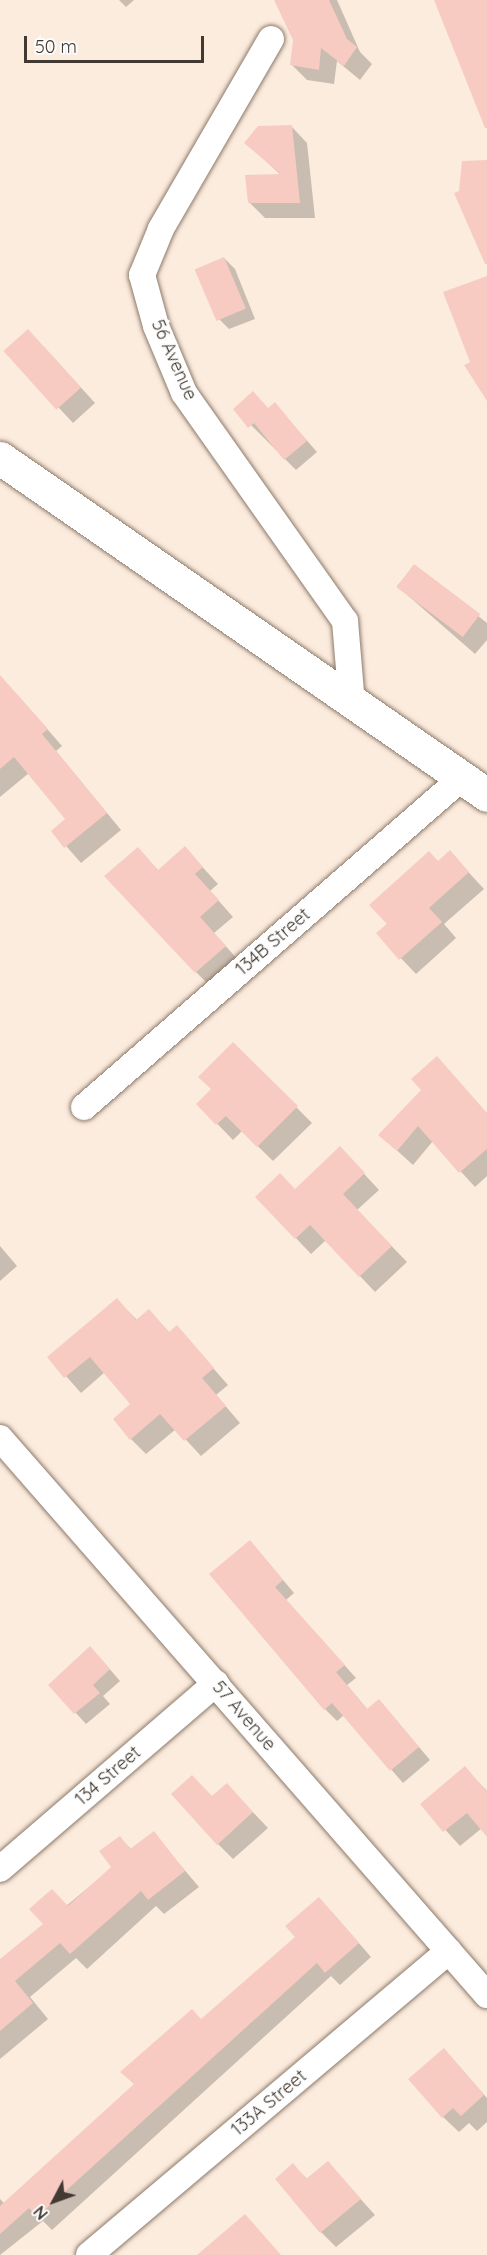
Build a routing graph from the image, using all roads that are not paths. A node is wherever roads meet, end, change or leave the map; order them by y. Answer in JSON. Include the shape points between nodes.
{"nodes":[{"id":1,"x":271,"y":39,"type":"dead end"},
{"id":2,"x":0,"y":458,"type":"edge"},
{"id":3,"x":352,"y":704,"type":"junction"},
{"id":4,"x":475,"y":786,"type":"edge"},
{"id":5,"x":84,"y":1107,"type":"dead end"},
{"id":6,"x":0,"y":1438,"type":"edge"},
{"id":7,"x":216,"y":1683,"type":"junction"},
{"id":8,"x":0,"y":1869,"type":"edge"},
{"id":9,"x":449,"y":1952,"type":"junction"},
{"id":10,"x":487,"y":1995,"type":"edge"},
{"id":11,"x":89,"y":2255,"type":"edge"}],
"edges":[{"from":1,"to":3,"type":"street","name":"56 Avenue","via":[[161,229],[142,274],[156,326],[184,393],[345,621]]},
{"from":2,"to":3,"type":"street"},
{"from":3,"to":4,"type":"street"},
{"from":4,"to":5,"type":"street","name":"134B Street"},
{"from":6,"to":7,"type":"street","name":"57 Avenue"},
{"from":7,"to":8,"type":"street","name":"134 Street"},
{"from":7,"to":9,"type":"street","name":"57 Avenue"},
{"from":9,"to":10,"type":"street","name":"57 Avenue"},
{"from":9,"to":11,"type":"street","name":"133A Street"}]}
